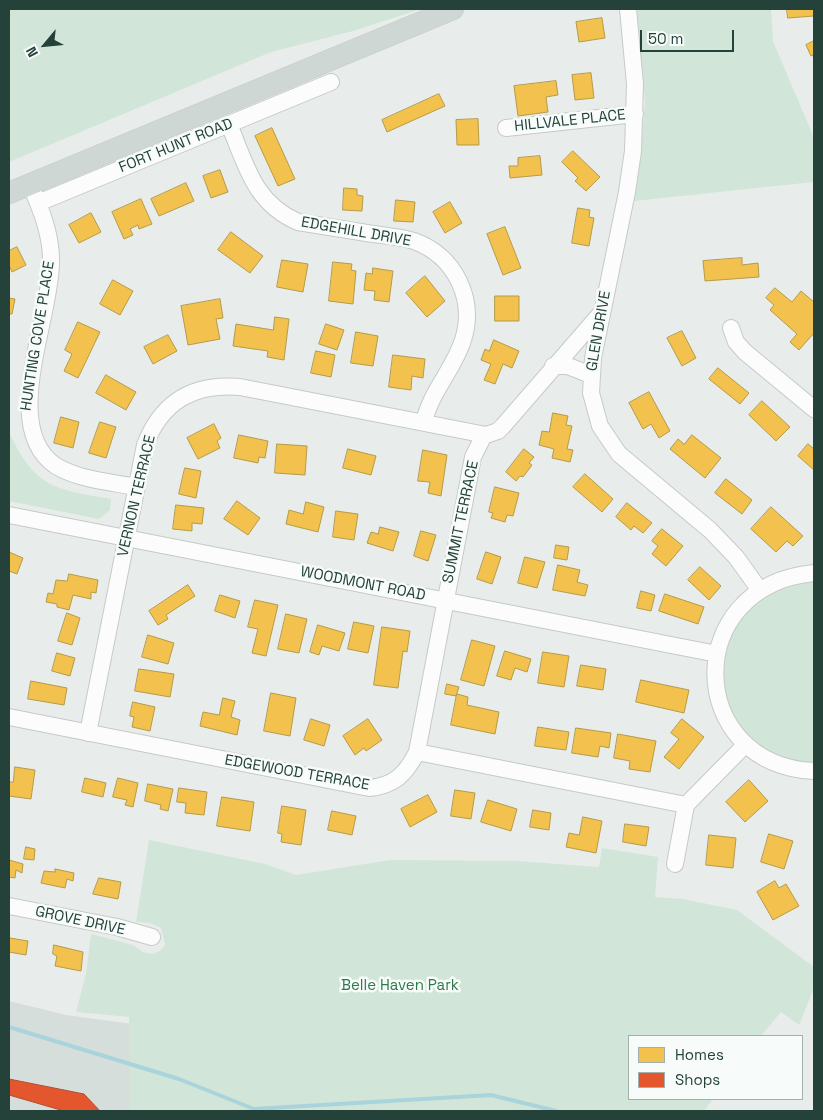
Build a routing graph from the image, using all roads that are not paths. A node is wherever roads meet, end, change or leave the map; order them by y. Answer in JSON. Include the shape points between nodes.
{"nodes":[{"id":1,"x":453,"y":9,"type":"edge"},
{"id":2,"x":628,"y":9,"type":"edge"},
{"id":3,"x":308,"y":79,"type":"junction"},
{"id":4,"x":330,"y":82,"type":"dead end"},
{"id":5,"x":635,"y":114,"type":"junction"},
{"id":6,"x":229,"y":124,"type":"junction"},
{"id":7,"x":506,"y":128,"type":"dead end"},
{"id":8,"x":9,"y":193,"type":"edge"},
{"id":9,"x":34,"y":193,"type":"junction"},
{"id":10,"x":602,"y":312,"type":"junction"},
{"id":11,"x":732,"y":328,"type":"dead end"},
{"id":12,"x":553,"y":366,"type":"junction"},
{"id":13,"x":591,"y":375,"type":"junction"},
{"id":14,"x":814,"y":409,"type":"edge"},
{"id":15,"x":424,"y":422,"type":"junction"},
{"id":16,"x":484,"y":435,"type":"junction"},
{"id":17,"x":136,"y":487,"type":"junction"},
{"id":18,"x":9,"y":515,"type":"edge"},
{"id":19,"x":126,"y":538,"type":"junction"},
{"id":20,"x":814,"y":573,"type":"edge"},
{"id":21,"x":759,"y":589,"type":"junction"},
{"id":22,"x":444,"y":600,"type":"junction"},
{"id":23,"x":717,"y":654,"type":"junction"},
{"id":24,"x":9,"y":717,"type":"edge"},
{"id":25,"x":88,"y":733,"type":"junction"},
{"id":26,"x":745,"y":745,"type":"junction"},
{"id":27,"x":417,"y":752,"type":"junction"},
{"id":28,"x":814,"y":772,"type":"edge"},
{"id":29,"x":686,"y":806,"type":"junction"},
{"id":30,"x":675,"y":864,"type":"dead end"},
{"id":31,"x":9,"y":906,"type":"edge"},
{"id":32,"x":152,"y":937,"type":"dead end"}],
"edges":[{"from":1,"to":3,"type":"main road","name":"FORT HUNT ROAD"},
{"from":2,"to":5,"type":"street","name":"GLEN DRIVE"},
{"from":3,"to":4,"type":"street"},
{"from":3,"to":6,"type":"street","name":"FORT HUNT ROAD"},
{"from":3,"to":9,"type":"main road","name":"FORT HUNT ROAD"},
{"from":5,"to":7,"type":"street","name":"HILLVALE PLACE"},
{"from":5,"to":10,"type":"street","name":"GLEN DRIVE","via":[[627,192]]},
{"from":6,"to":9,"type":"street","name":"FORT HUNT ROAD"},
{"from":6,"to":15,"type":"street","name":"EDGEHILL DRIVE","via":[[253,182],[267,203],[286,217],[298,222],[414,241],[437,253],[454,271],[466,297],[467,326],[461,346],[428,407]]},
{"from":8,"to":9,"type":"main road","name":"FORT HUNT ROAD"},
{"from":9,"to":17,"type":"street","name":"HUNTING COVE PLACE","via":[[50,240],[51,266],[26,401],[28,432],[36,448],[55,466],[78,476]]},
{"from":10,"to":12,"type":"street"},
{"from":10,"to":13,"type":"street","name":"GLEN DRIVE"},
{"from":11,"to":14,"type":"street","via":[[736,342],[745,352]]},
{"from":12,"to":13,"type":"street","via":[[568,366]]},
{"from":12,"to":16,"type":"street","via":[[498,432]]},
{"from":13,"to":21,"type":"street","name":"GLEN DRIVE","via":[[596,416],[612,445],[710,530],[736,557]]},
{"from":15,"to":16,"type":"street","name":"VERNON TERRACE"},
{"from":15,"to":17,"type":"street","name":"VERNON TERRACE","via":[[240,386],[208,387],[180,399],[158,420],[145,445]]},
{"from":16,"to":22,"type":"street","name":"SUMMIT TERRACE","via":[[473,457]]},
{"from":17,"to":19,"type":"street","name":"VERNON TERRACE"},
{"from":18,"to":19,"type":"street","name":"WOODMONT ROAD"},
{"from":19,"to":22,"type":"street","name":"WOODMONT ROAD"},
{"from":19,"to":25,"type":"street","name":"VERNON TERRACE"},
{"from":20,"to":21,"type":"street","via":[[795,575]]},
{"from":21,"to":23,"type":"street","via":[[728,624]]},
{"from":22,"to":23,"type":"street","name":"WOODMONT ROAD"},
{"from":22,"to":27,"type":"street","name":"SUMMIT TERRACE"},
{"from":23,"to":26,"type":"street","via":[[716,679],[720,703]]},
{"from":24,"to":25,"type":"street","name":"EDGEWOOD TERRACE"},
{"from":25,"to":27,"type":"street","name":"EDGEWOOD TERRACE","via":[[368,788],[381,787],[401,777]]},
{"from":26,"to":28,"type":"street","via":[[784,767]]},
{"from":26,"to":29,"type":"street"},
{"from":27,"to":29,"type":"street"},
{"from":29,"to":30,"type":"street"},
{"from":31,"to":32,"type":"street","name":"GROVE DRIVE"}]}
